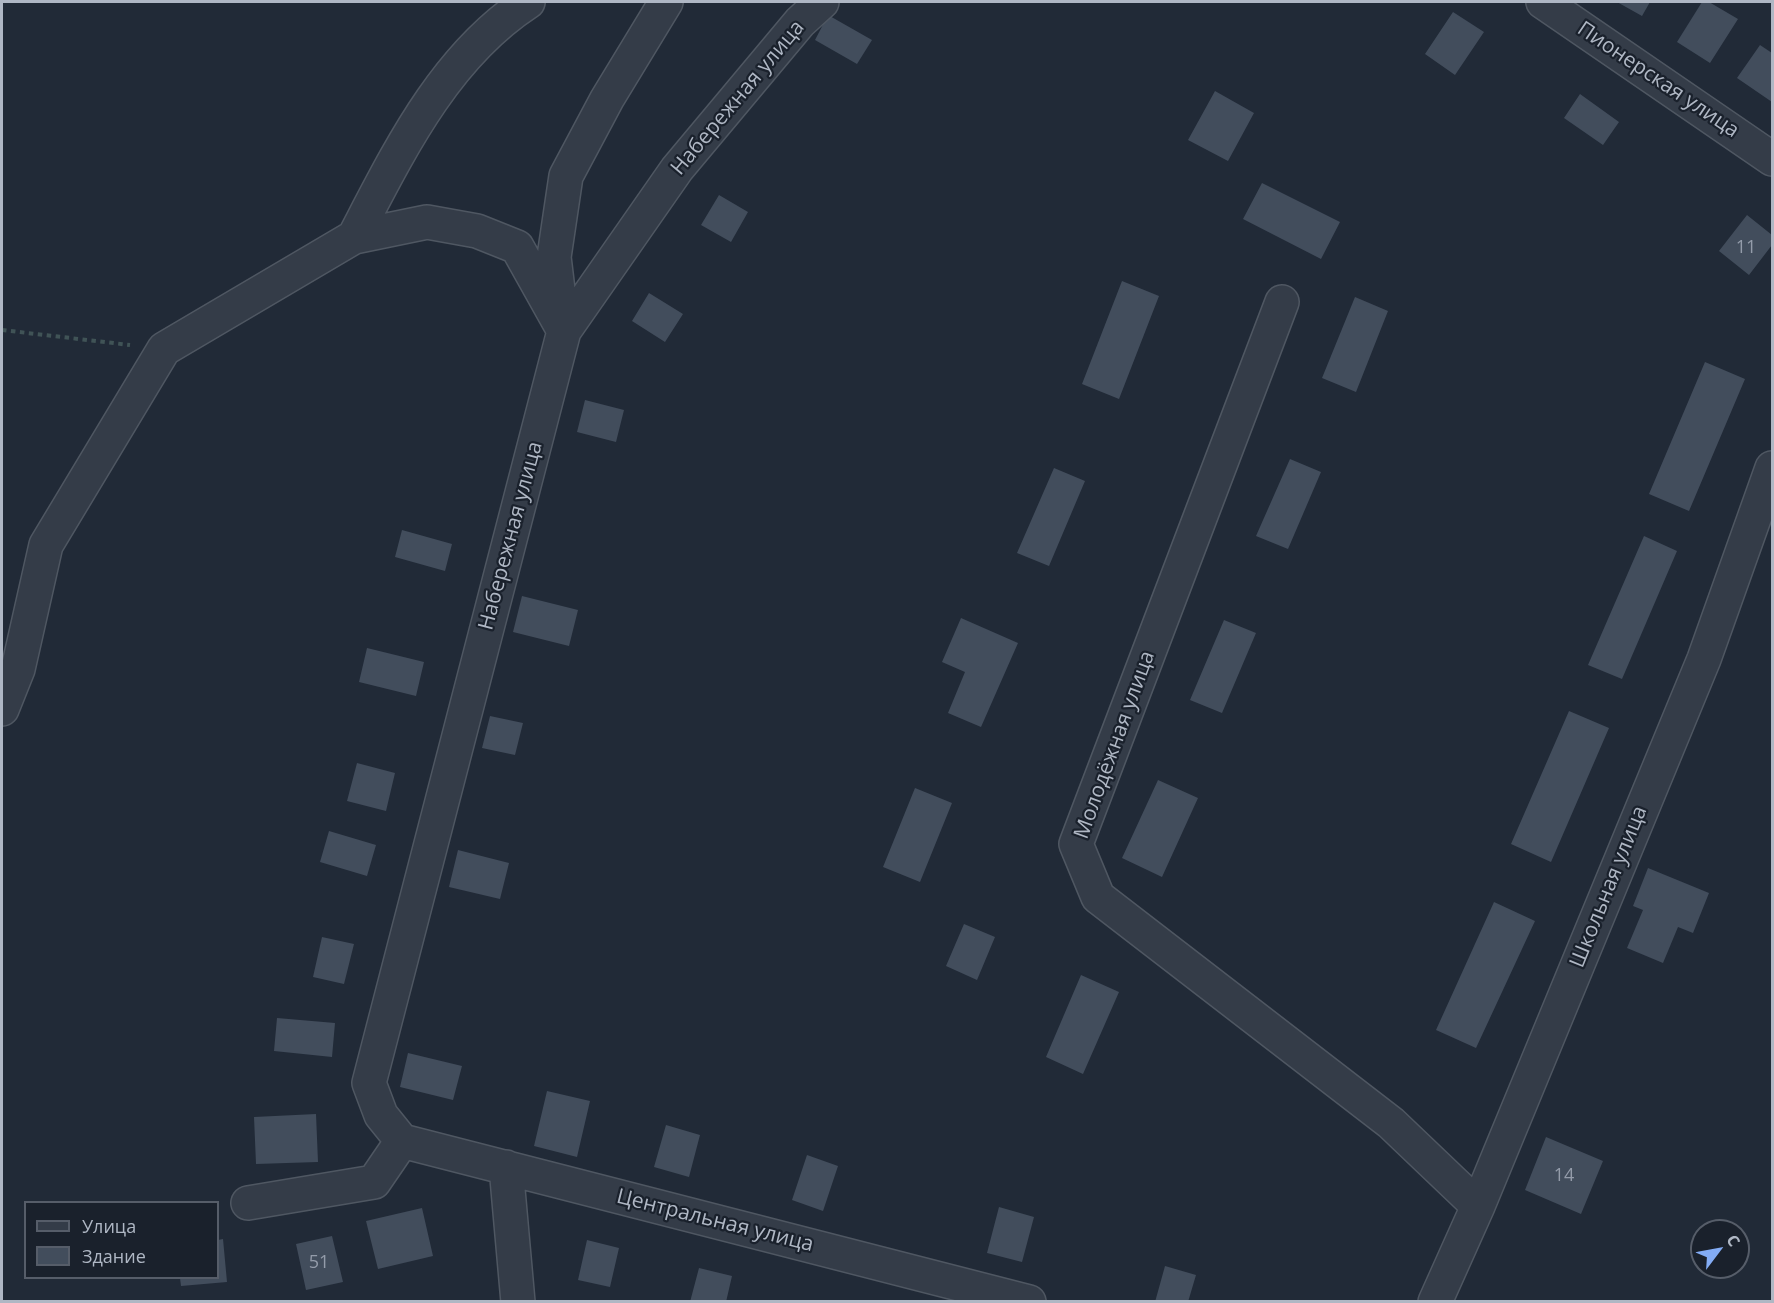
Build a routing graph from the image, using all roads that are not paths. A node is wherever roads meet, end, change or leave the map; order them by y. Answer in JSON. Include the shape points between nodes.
{"nodes":[{"id":1,"x":528,"y":2,"type":"edge"},
{"id":2,"x":666,"y":2,"type":"edge"},
{"id":3,"x":822,"y":2,"type":"edge"},
{"id":4,"x":1543,"y":2,"type":"edge"},
{"id":5,"x":1773,"y":159,"type":"edge"},
{"id":6,"x":354,"y":237,"type":"junction"},
{"id":7,"x":1282,"y":302,"type":"dead end"},
{"id":8,"x":564,"y":331,"type":"junction"},
{"id":9,"x":1773,"y":468,"type":"edge"},
{"id":10,"x":2,"y":709,"type":"edge"},
{"id":11,"x":402,"y":1141,"type":"junction"},
{"id":12,"x":506,"y":1167,"type":"junction"},
{"id":13,"x":248,"y":1203,"type":"dead end"},
{"id":14,"x":1478,"y":1206,"type":"junction"},
{"id":15,"x":518,"y":1302,"type":"edge"},
{"id":16,"x":1029,"y":1302,"type":"edge"},
{"id":17,"x":1435,"y":1302,"type":"edge"}],
"edges":[{"from":1,"to":6,"type":"street","via":[[499,20],[448,74]]},
{"from":2,"to":8,"type":"street","via":[[566,176],[554,257]]},
{"from":3,"to":8,"type":"street","name":"Набережная улица","via":[[800,22],[677,169]]},
{"from":4,"to":5,"type":"street","name":"Пионерская улица"},
{"from":6,"to":8,"type":"street","via":[[427,222],[477,231],[517,247]]},
{"from":6,"to":10,"type":"street","via":[[164,349],[46,545],[18,669]]},
{"from":7,"to":14,"type":"street","name":"Молодёжная улица","via":[[1076,844],[1098,897],[1391,1123]]},
{"from":8,"to":11,"type":"street","name":"Набережная улица","via":[[369,1083],[381,1114]]},
{"from":9,"to":14,"type":"street","name":"Школьная улица","via":[[1704,658]]},
{"from":11,"to":12,"type":"street","name":"Центральная улица"},
{"from":11,"to":13,"type":"street","via":[[374,1182]]},
{"from":12,"to":15,"type":"street"},
{"from":12,"to":16,"type":"street","name":"Центральная улица"},
{"from":14,"to":17,"type":"street","name":"Школьная улица"}]}
